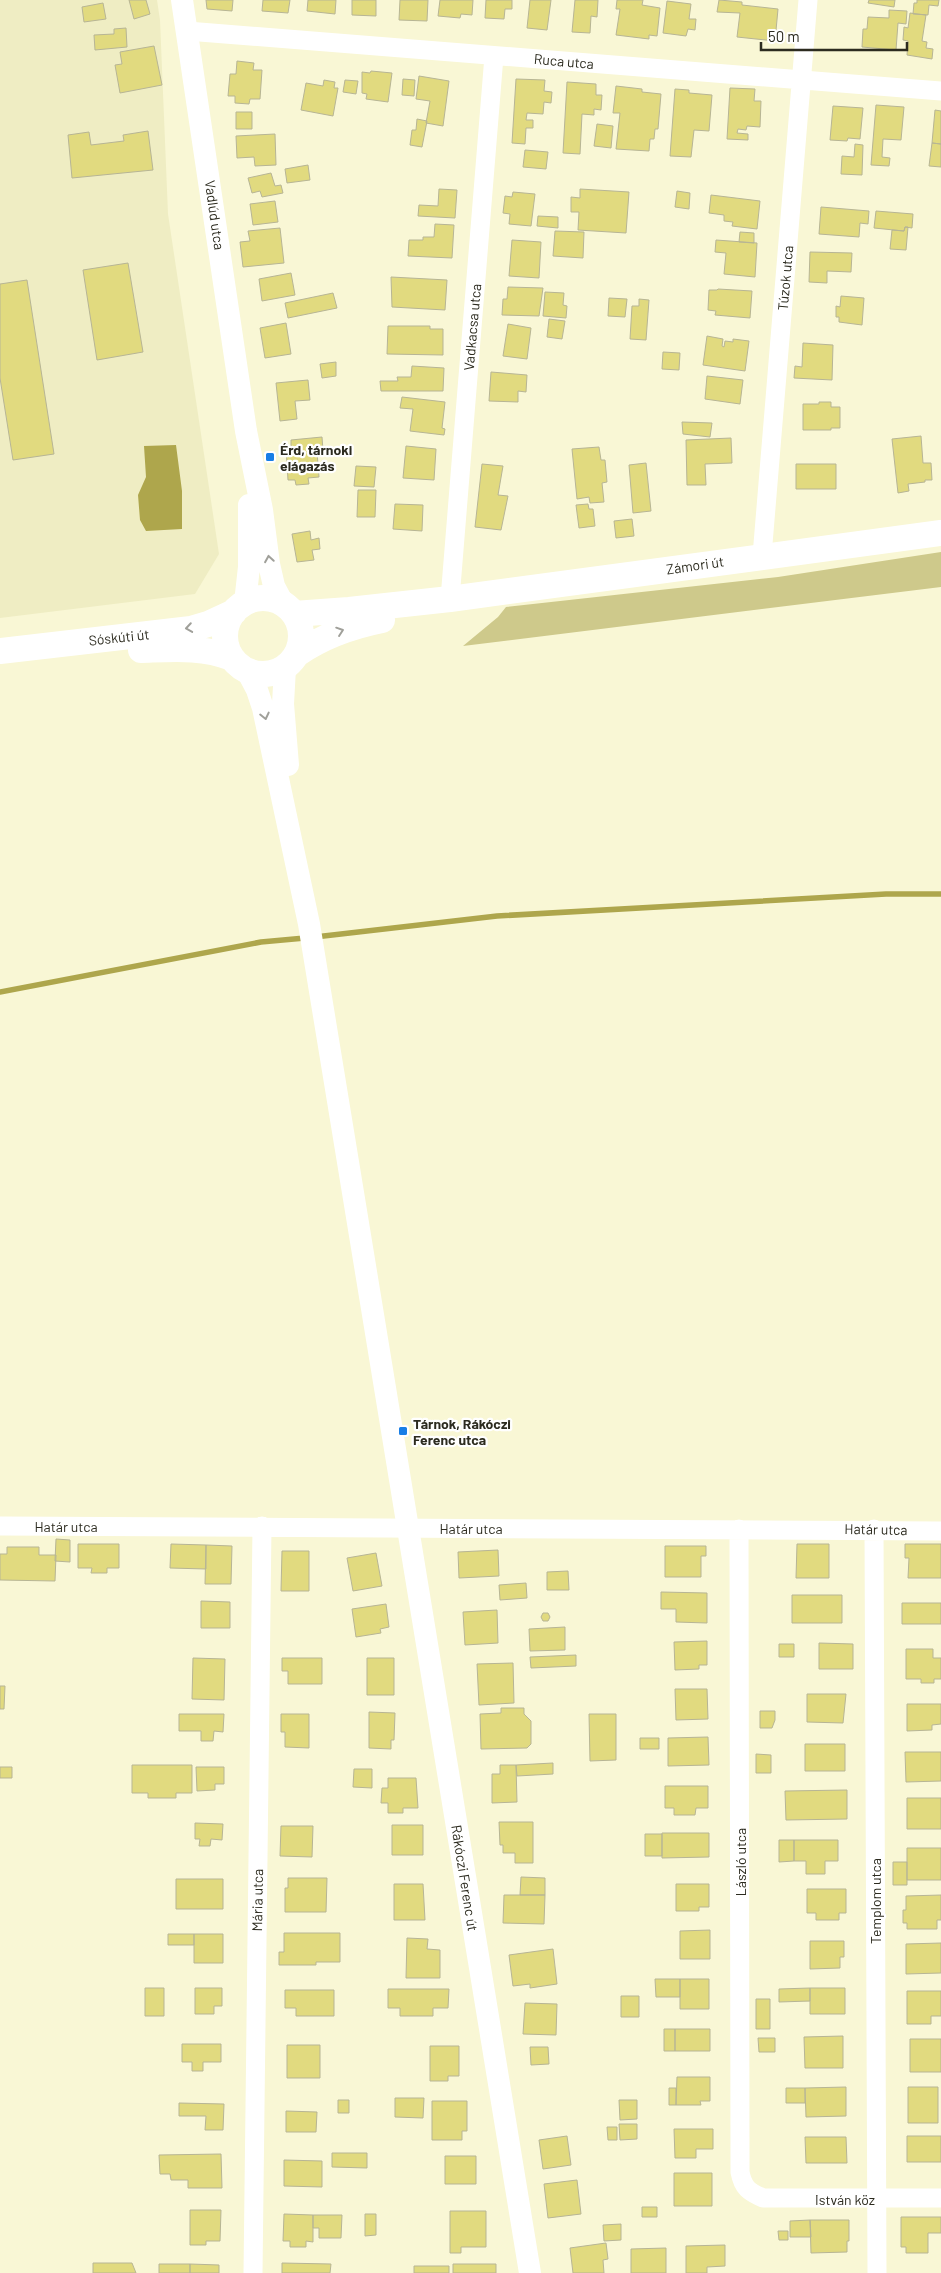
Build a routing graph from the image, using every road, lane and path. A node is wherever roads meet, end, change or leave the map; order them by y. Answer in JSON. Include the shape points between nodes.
{"nodes":[{"id":1,"x":182,"y":0,"type":"edge"},
{"id":2,"x":808,"y":0,"type":"edge"},
{"id":3,"x":187,"y":31,"type":"junction"},
{"id":4,"x":494,"y":56,"type":"junction"},
{"id":5,"x":801,"y":80,"type":"junction"},
{"id":6,"x":941,"y":92,"type":"edge"},
{"id":7,"x":246,"y":431,"type":"junction"},
{"id":8,"x":941,"y":533,"type":"edge"},
{"id":9,"x":762,"y":556,"type":"junction"},
{"id":10,"x":450,"y":599,"type":"junction"},
{"id":11,"x":239,"y":607,"type":"junction"},
{"id":12,"x":289,"y":609,"type":"junction"},
{"id":13,"x":0,"y":651,"type":"edge"},
{"id":14,"x":0,"y":657,"type":"edge"},
{"id":15,"x":291,"y":661,"type":"junction"},
{"id":16,"x":239,"y":665,"type":"junction"},
{"id":17,"x":293,"y":844,"type":"junction"},
{"id":18,"x":0,"y":1526,"type":"edge"},
{"id":19,"x":262,"y":1526,"type":"junction"},
{"id":20,"x":407,"y":1528,"type":"junction"},
{"id":21,"x":739,"y":1529,"type":"junction"},
{"id":22,"x":874,"y":1529,"type":"junction"},
{"id":23,"x":941,"y":1531,"type":"edge"},
{"id":24,"x":750,"y":2192,"type":"joint"},
{"id":25,"x":941,"y":2198,"type":"edge"},
{"id":26,"x":877,"y":2199,"type":"junction"},
{"id":27,"x":253,"y":2273,"type":"edge"},
{"id":28,"x":530,"y":2273,"type":"edge"},
{"id":29,"x":877,"y":2273,"type":"edge"}],
"edges":[{"from":1,"to":3,"type":"street","name":"Vadlúd utca"},
{"from":2,"to":5,"type":"street","name":"Túzok utca"},
{"from":3,"to":4,"type":"street","name":"Ruca utca"},
{"from":3,"to":7,"type":"street","name":"Vadlúd utca"},
{"from":4,"to":5,"type":"street","name":"Ruca utca"},
{"from":4,"to":10,"type":"street","name":"Vadkacsa utca"},
{"from":5,"to":6,"type":"street","name":"Ruca utca"},
{"from":5,"to":9,"type":"street","name":"Túzok utca"},
{"from":7,"to":11,"type":"street","name":"Vadlúd utca","via":[[249,567]]},
{"from":12,"to":7,"type":"street","name":"Vadlúd utca","one_way":true,"via":[[274,586]]},
{"from":8,"to":9,"type":"main road","name":"Zámori út"},
{"from":9,"to":10,"type":"main road","name":"Zámori út"},
{"from":10,"to":12,"type":"main road","name":"Zámori út","via":[[349,610]]},
{"from":15,"to":10,"type":"main road","name":"Zámori út","one_way":true,"via":[[312,643],[336,632],[411,614]]},
{"from":11,"to":12,"type":"main road","via":[[260,598]]},
{"from":11,"to":13,"type":"main road","name":"Sóskúti út","one_way":true,"via":[[208,624],[192,628]]},
{"from":11,"to":16,"type":"main road","via":[[229,620],[225,640]]},
{"from":12,"to":15,"type":"main road","via":[[301,633]]},
{"from":14,"to":16,"type":"main road","name":"Sóskúti út","via":[[192,648],[219,653]]},
{"from":15,"to":16,"type":"main road","via":[[267,675]]},
{"from":15,"to":17,"type":"street","via":[[283,704]]},
{"from":16,"to":17,"type":"street","one_way":true,"via":[[257,690],[263,708]]},
{"from":17,"to":20,"type":"street","name":"Rákóczi Ferenc út","via":[[315,956]]},
{"from":18,"to":19,"type":"street","name":"Határ utca"},
{"from":19,"to":20,"type":"street","name":"Határ utca"},
{"from":19,"to":27,"type":"street","name":"Mária utca"},
{"from":20,"to":21,"type":"street","name":"Határ utca"},
{"from":20,"to":28,"type":"street","name":"Rákóczi Ferenc út"},
{"from":21,"to":22,"type":"street","name":"Határ utca"},
{"from":21,"to":24,"type":"street","name":"László utca","via":[[740,2172],[743,2184]]},
{"from":22,"to":23,"type":"street","name":"Határ utca"},
{"from":22,"to":26,"type":"street","name":"Templom utca"},
{"from":24,"to":26,"type":"street","name":"István köz","via":[[762,2198]]},
{"from":25,"to":26,"type":"street","name":"István köz"},
{"from":26,"to":29,"type":"street","name":"Templom utca"}]}
